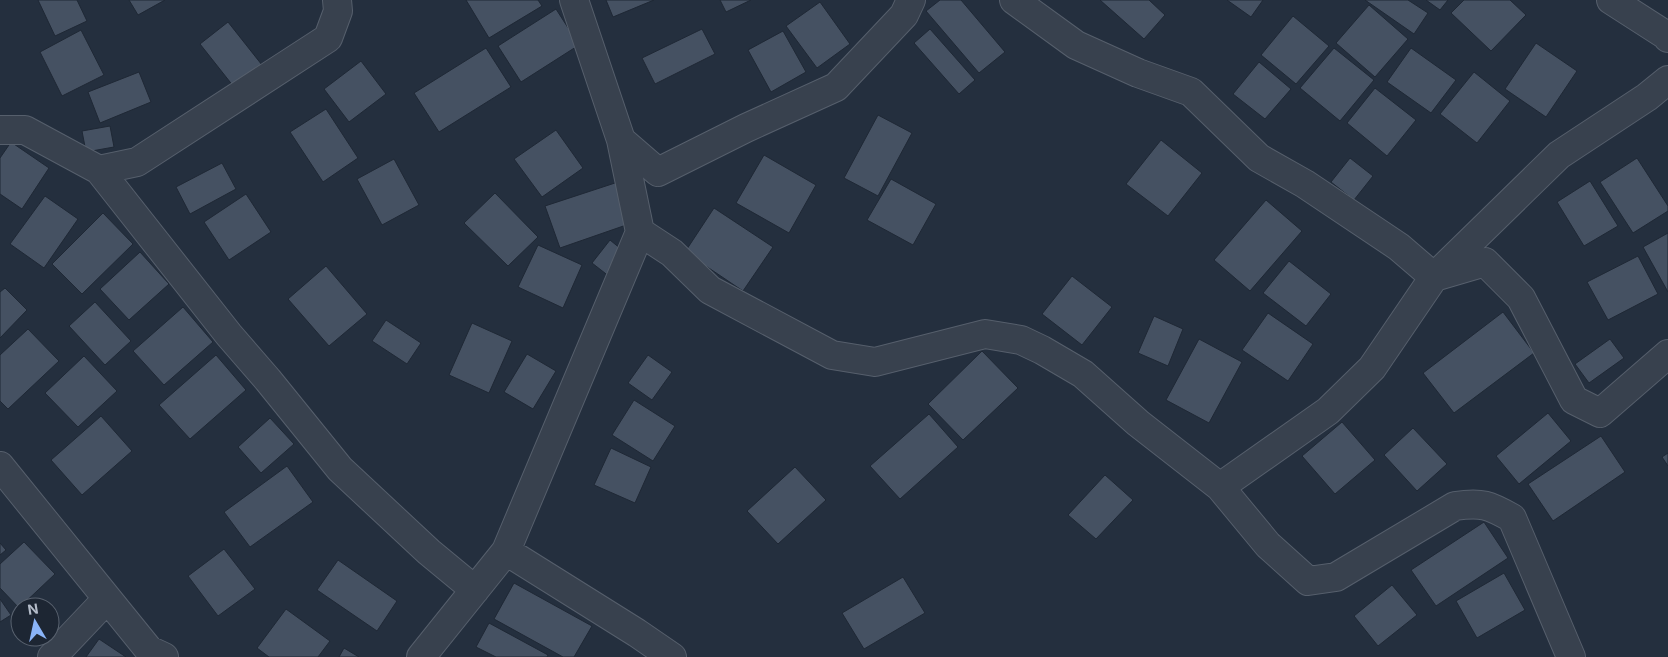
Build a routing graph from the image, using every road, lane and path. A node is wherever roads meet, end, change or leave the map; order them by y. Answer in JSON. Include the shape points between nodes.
{"nodes":[{"id":1,"x":337,"y":0,"type":"edge"},
{"id":2,"x":574,"y":0,"type":"edge"},
{"id":3,"x":911,"y":0,"type":"edge"},
{"id":4,"x":1014,"y":0,"type":"edge"},
{"id":5,"x":1611,"y":0,"type":"edge"},
{"id":6,"x":1668,"y":38,"type":"edge"},
{"id":7,"x":1668,"y":80,"type":"edge"},
{"id":8,"x":0,"y":130,"type":"edge"},
{"id":9,"x":621,"y":140,"type":"junction"},
{"id":10,"x":99,"y":170,"type":"junction"},
{"id":11,"x":640,"y":232,"type":"junction"},
{"id":12,"x":1434,"y":277,"type":"junction"},
{"id":13,"x":1668,"y":354,"type":"edge"},
{"id":14,"x":0,"y":466,"type":"edge"},
{"id":15,"x":1220,"y":487,"type":"junction"},
{"id":16,"x":506,"y":551,"type":"junction"},
{"id":17,"x":475,"y":590,"type":"junction"},
{"id":18,"x":107,"y":598,"type":"junction"},
{"id":19,"x":52,"y":657,"type":"edge"},
{"id":20,"x":164,"y":657,"type":"edge"},
{"id":21,"x":421,"y":657,"type":"edge"},
{"id":22,"x":672,"y":657,"type":"edge"},
{"id":23,"x":1571,"y":657,"type":"edge"}],
"edges":[{"from":1,"to":10,"type":"street","via":[[338,11],[328,38],[136,162]]},
{"from":2,"to":9,"type":"street"},
{"from":3,"to":9,"type":"street","via":[[904,15],[836,87],[658,172]]},
{"from":4,"to":12,"type":"street","via":[[1076,45],[1191,92],[1259,158],[1305,184],[1399,248]]},
{"from":5,"to":6,"type":"street"},
{"from":7,"to":12,"type":"street","via":[[1559,156]]},
{"from":8,"to":10,"type":"street","via":[[25,130]]},
{"from":9,"to":11,"type":"street"},
{"from":10,"to":17,"type":"street","via":[[340,469]]},
{"from":11,"to":15,"type":"street","via":[[672,253],[710,290],[832,355],[875,362],[985,334],[1028,343],[1084,374],[1138,423]]},
{"from":11,"to":16,"type":"street"},
{"from":12,"to":13,"type":"street","via":[[1485,262],[1522,298],[1574,400],[1600,413]]},
{"from":12,"to":15,"type":"street","via":[[1372,368],[1328,411]]},
{"from":14,"to":18,"type":"street"},
{"from":15,"to":23,"type":"street","via":[[1268,546],[1308,581],[1336,577],[1455,506],[1490,506],[1512,518]]},
{"from":16,"to":17,"type":"street"},
{"from":16,"to":22,"type":"street"},
{"from":17,"to":21,"type":"street"},
{"from":18,"to":19,"type":"street"},
{"from":18,"to":20,"type":"street","via":[[149,650]]}]}
